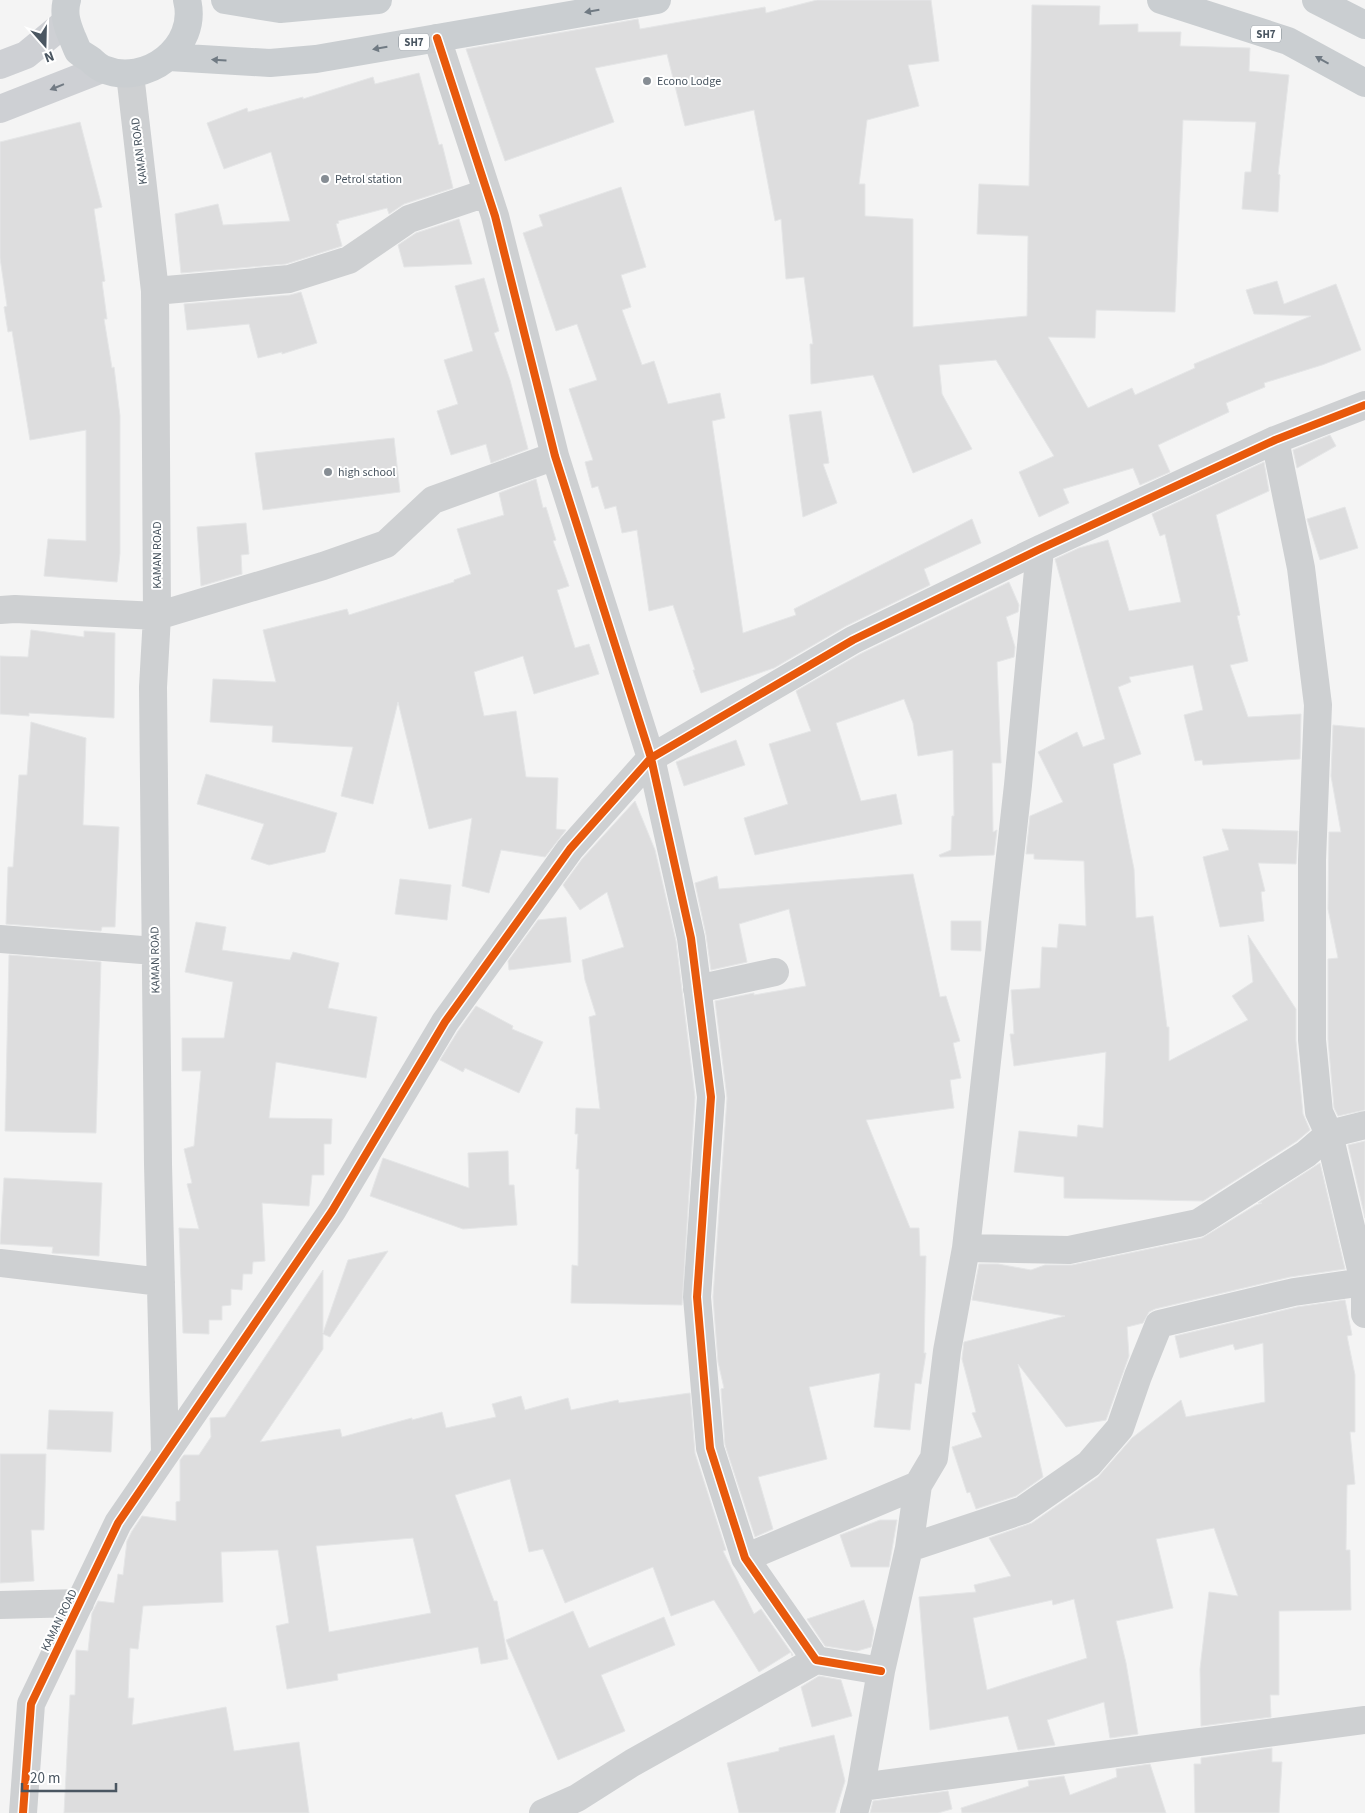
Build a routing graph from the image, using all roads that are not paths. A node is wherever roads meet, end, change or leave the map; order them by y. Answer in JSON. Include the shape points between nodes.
{"nodes":[{"id":1,"x":188,"y":0,"type":"edge"},
{"id":2,"x":225,"y":0,"type":"edge"},
{"id":3,"x":373,"y":0,"type":"edge"},
{"id":4,"x":657,"y":0,"type":"edge"},
{"id":5,"x":1161,"y":0,"type":"edge"},
{"id":6,"x":1316,"y":0,"type":"edge"},
{"id":7,"x":66,"y":11,"type":"edge"},
{"id":8,"x":1365,"y":25,"type":"edge"},
{"id":9,"x":437,"y":38,"type":"junction"},
{"id":10,"x":169,"y":57,"type":"junction"},
{"id":11,"x":0,"y":65,"type":"edge"},
{"id":12,"x":102,"y":69,"type":"junction"},
{"id":13,"x":130,"y":74,"type":"junction"},
{"id":14,"x":1365,"y":83,"type":"edge"},
{"id":15,"x":0,"y":109,"type":"edge"},
{"id":16,"x":486,"y":193,"type":"junction"},
{"id":17,"x":155,"y":291,"type":"junction"},
{"id":18,"x":1365,"y":405,"type":"edge"},
{"id":19,"x":1275,"y":440,"type":"junction"},
{"id":20,"x":555,"y":456,"type":"junction"},
{"id":21,"x":1040,"y":550,"type":"junction"},
{"id":22,"x":0,"y":610,"type":"edge"},
{"id":23,"x":157,"y":616,"type":"junction"},
{"id":24,"x":652,"y":758,"type":"junction"},
{"id":25,"x":0,"y":939,"type":"edge"},
{"id":26,"x":155,"y":951,"type":"junction"},
{"id":27,"x":775,"y":972,"type":"dead end"},
{"id":28,"x":698,"y":989,"type":"junction"},
{"id":29,"x":1365,"y":1125,"type":"edge"},
{"id":30,"x":1329,"y":1134,"type":"junction"},
{"id":31,"x":966,"y":1248,"type":"junction"},
{"id":32,"x":0,"y":1263,"type":"edge"},
{"id":33,"x":160,"y":1282,"type":"junction"},
{"id":34,"x":1365,"y":1282,"type":"edge"},
{"id":35,"x":1365,"y":1314,"type":"edge"},
{"id":36,"x":165,"y":1452,"type":"junction"},
{"id":37,"x":918,"y":1486,"type":"junction"},
{"id":38,"x":909,"y":1548,"type":"junction"},
{"id":39,"x":745,"y":1558,"type":"junction"},
{"id":40,"x":80,"y":1603,"type":"junction"},
{"id":41,"x":0,"y":1604,"type":"edge"},
{"id":42,"x":816,"y":1660,"type":"junction"},
{"id":43,"x":881,"y":1671,"type":"junction"},
{"id":44,"x":1365,"y":1720,"type":"edge"},
{"id":45,"x":861,"y":1787,"type":"junction"},
{"id":46,"x":24,"y":1813,"type":"edge"},
{"id":47,"x":543,"y":1813,"type":"edge"},
{"id":48,"x":854,"y":1813,"type":"edge"}],
"edges":[{"from":1,"to":10,"type":"main road","via":[[188,25],[181,43]]},
{"from":2,"to":3,"type":"main road","via":[[280,9]]},
{"from":4,"to":9,"type":"main road","number":"SH7","one_way":true},
{"from":14,"to":5,"type":"main road","number":"SH7","one_way":true,"via":[[1288,41]]},
{"from":6,"to":8,"type":"main road"},
{"from":7,"to":11,"type":"street","via":[[26,55]]},
{"from":7,"to":12,"type":"main road","via":[[78,50]]},
{"from":9,"to":10,"type":"main road","number":"SH7","one_way":true,"via":[[316,59],[270,63]]},
{"from":9,"to":16,"type":"street"},
{"from":10,"to":13,"type":"main road","via":[[151,69]]},
{"from":12,"to":13,"type":"main road"},
{"from":12,"to":15,"type":"street","one_way":true},
{"from":13,"to":17,"type":"street","name":"KAMAN ROAD"},
{"from":16,"to":17,"type":"street","via":[[409,219],[350,260],[289,278]]},
{"from":16,"to":20,"type":"street","via":[[495,216]]},
{"from":17,"to":23,"type":"street","name":"KAMAN ROAD"},
{"from":18,"to":19,"type":"street"},
{"from":19,"to":21,"type":"street"},
{"from":19,"to":30,"type":"street","via":[[1301,568],[1318,705],[1312,860],[1312,1040],[1320,1112]]},
{"from":20,"to":23,"type":"street","via":[[433,500],[386,544]]},
{"from":20,"to":24,"type":"street"},
{"from":21,"to":24,"type":"street","via":[[853,640]]},
{"from":21,"to":31,"type":"street","via":[[1018,785]]},
{"from":22,"to":23,"type":"street"},
{"from":23,"to":26,"type":"street","name":"KAMAN ROAD","via":[[153,687]]},
{"from":24,"to":28,"type":"street","via":[[691,938]]},
{"from":24,"to":36,"type":"street","via":[[570,849],[445,1022],[332,1211]]},
{"from":25,"to":26,"type":"street"},
{"from":26,"to":33,"type":"street","name":"KAMAN ROAD"},
{"from":27,"to":28,"type":"street"},
{"from":28,"to":39,"type":"street","via":[[711,1097],[697,1297],[710,1448]]},
{"from":29,"to":30,"type":"street"},
{"from":30,"to":31,"type":"street","via":[[1306,1154],[1198,1222],[1070,1250]]},
{"from":30,"to":34,"type":"street"},
{"from":31,"to":37,"type":"street","via":[[947,1351],[934,1458]]},
{"from":32,"to":33,"type":"street"},
{"from":33,"to":36,"type":"street","name":"KAMAN ROAD"},
{"from":34,"to":35,"type":"street"},
{"from":34,"to":38,"type":"street","via":[[1294,1292],[1159,1324],[1120,1428],[1089,1464],[1023,1510]]},
{"from":36,"to":40,"type":"street","name":"KAMAN ROAD","via":[[118,1523]]},
{"from":37,"to":38,"type":"street"},
{"from":37,"to":39,"type":"street"},
{"from":38,"to":43,"type":"street"},
{"from":39,"to":42,"type":"street"},
{"from":40,"to":41,"type":"street"},
{"from":40,"to":46,"type":"street","name":"KAMAN ROAD","via":[[31,1704]]},
{"from":42,"to":43,"type":"street"},
{"from":42,"to":47,"type":"street","via":[[632,1763],[577,1798]]},
{"from":43,"to":45,"type":"street"},
{"from":44,"to":45,"type":"street"},
{"from":45,"to":48,"type":"street"}]}
